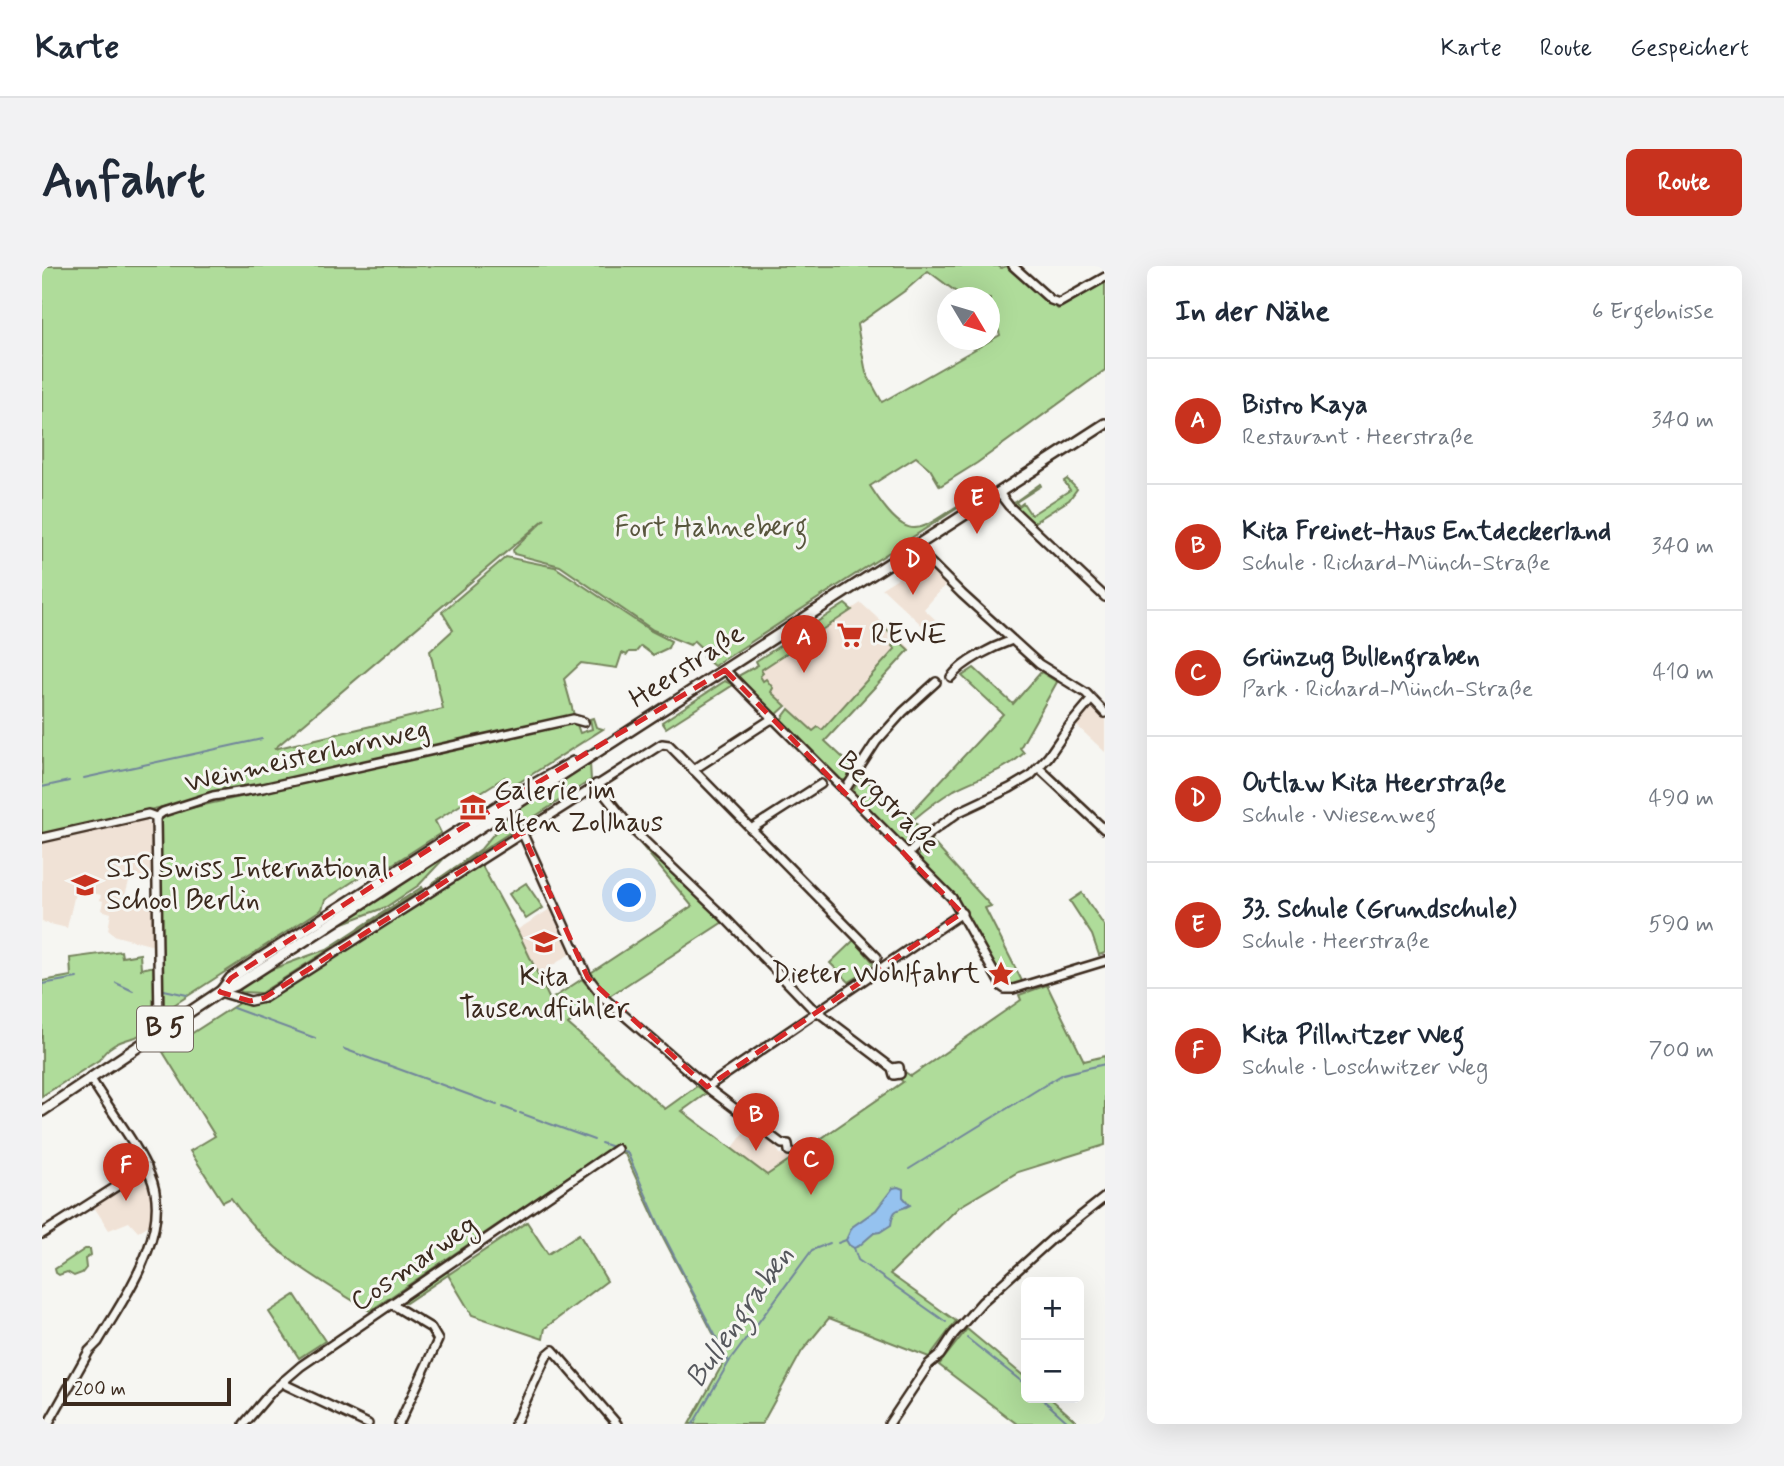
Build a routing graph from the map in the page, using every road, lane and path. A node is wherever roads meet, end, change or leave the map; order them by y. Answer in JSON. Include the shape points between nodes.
{"nodes":[{"id":1,"x":1013,"y":266,"type":"edge"},
{"id":2,"x":1105,"y":277,"type":"edge"},
{"id":3,"x":1105,"y":424,"type":"edge"},
{"id":4,"x":999,"y":493,"type":"junction"},
{"id":5,"x":915,"y":547,"type":"junction"},
{"id":6,"x":1105,"y":597,"type":"edge"},
{"id":7,"x":1012,"y":640,"type":"junction"},
{"id":8,"x":725,"y":670,"type":"junction"},
{"id":9,"x":951,"y":677,"type":"dead end"},
{"id":10,"x":936,"y":682,"type":"dead end"},
{"id":11,"x":1091,"y":701,"type":"junction"},
{"id":12,"x":1105,"y":713,"type":"edge"},
{"id":13,"x":775,"y":720,"type":"junction"},
{"id":14,"x":584,"y":722,"type":"dead end"},
{"id":15,"x":1039,"y":768,"type":"junction"},
{"id":16,"x":693,"y":769,"type":"junction"},
{"id":17,"x":596,"y":784,"type":"junction"},
{"id":18,"x":821,"y":785,"type":"dead end"},
{"id":19,"x":845,"y":790,"type":"junction"},
{"id":20,"x":156,"y":817,"type":"junction"},
{"id":21,"x":751,"y":828,"type":"junction"},
{"id":22,"x":1104,"y":829,"type":"edge"},
{"id":23,"x":522,"y":832,"type":"junction"},
{"id":24,"x":42,"y":838,"type":"edge"},
{"id":25,"x":908,"y":854,"type":"junction"},
{"id":26,"x":962,"y":913,"type":"junction"},
{"id":27,"x":877,"y":957,"type":"dead end"},
{"id":28,"x":1105,"y":961,"type":"edge"},
{"id":29,"x":220,"y":992,"type":"junction"},
{"id":30,"x":817,"y":1012,"type":"junction"},
{"id":31,"x":163,"y":1030,"type":"junction"},
{"id":32,"x":892,"y":1068,"type":"dead end"},
{"id":33,"x":91,"y":1079,"type":"junction"},
{"id":34,"x":707,"y":1087,"type":"junction"},
{"id":35,"x":42,"y":1111,"type":"edge"},
{"id":36,"x":782,"y":1144,"type":"dead end"},
{"id":37,"x":617,"y":1149,"type":"dead end"},
{"id":38,"x":147,"y":1167,"type":"junction"},
{"id":39,"x":1105,"y":1197,"type":"edge"},
{"id":40,"x":42,"y":1234,"type":"edge"},
{"id":41,"x":393,"y":1304,"type":"junction"},
{"id":42,"x":283,"y":1381,"type":"junction"},
{"id":43,"x":48,"y":1424,"type":"edge"},
{"id":44,"x":244,"y":1424,"type":"edge"},
{"id":45,"x":368,"y":1424,"type":"edge"},
{"id":46,"x":399,"y":1424,"type":"edge"},
{"id":47,"x":515,"y":1424,"type":"edge"},
{"id":48,"x":617,"y":1424,"type":"edge"},
{"id":49,"x":889,"y":1424,"type":"edge"}],
"edges":[{"from":1,"to":2,"type":"street","via":[[1059,303]]},
{"from":3,"to":4,"type":"main road","name":"Heerstraße","number":"B 5"},
{"from":4,"to":5,"type":"main road","name":"Heerstraße","number":"B 5"},
{"from":4,"to":6,"type":"street"},
{"from":5,"to":7,"type":"street"},
{"from":5,"to":8,"type":"main road","name":"Heerstraße","number":"B 5"},
{"from":7,"to":9,"type":"street","via":[[992,648]]},
{"from":7,"to":11,"type":"street"},
{"from":8,"to":13,"type":"street","name":"Bergstraße"},
{"from":8,"to":29,"type":"main road","name":"Heerstraße","number":"B 5"},
{"from":10,"to":19,"type":"street","via":[[876,742]]},
{"from":11,"to":12,"type":"street"},
{"from":11,"to":15,"type":"street"},
{"from":13,"to":16,"type":"street"},
{"from":13,"to":19,"type":"street","name":"Bergstraße"},
{"from":14,"to":20,"type":"street","name":"Weinmeisterhornweg","via":[[573,719],[213,796]]},
{"from":15,"to":22,"type":"street"},
{"from":15,"to":25,"type":"street","via":[[1019,784],[959,811]]},
{"from":16,"to":17,"type":"street","via":[[669,745],[662,744]]},
{"from":16,"to":21,"type":"street"},
{"from":17,"to":23,"type":"street"},
{"from":17,"to":30,"type":"street","via":[[632,829]]},
{"from":18,"to":21,"type":"street"},
{"from":19,"to":25,"type":"street","name":"Bergstraße"},
{"from":20,"to":24,"type":"street","name":"Weinmeisterhornweg","via":[[148,814]]},
{"from":20,"to":31,"type":"street","via":[[159,1023]]},
{"from":21,"to":27,"type":"street"},
{"from":23,"to":29,"type":"street","via":[[264,998],[250,1001]]},
{"from":23,"to":34,"type":"street","via":[[588,978],[604,998]]},
{"from":25,"to":26,"type":"street","name":"Bergstraße"},
{"from":26,"to":28,"type":"street","name":"Bergstraße","via":[[1004,989]]},
{"from":26,"to":30,"type":"street"},
{"from":29,"to":31,"type":"main road","name":"Heerstraße","number":"B 5"},
{"from":30,"to":32,"type":"street"},
{"from":30,"to":34,"type":"street"},
{"from":31,"to":33,"type":"main road","name":"Heerstraße","number":"B 5"},
{"from":33,"to":35,"type":"main road","name":"Heerstraße","number":"B 5"},
{"from":33,"to":38,"type":"street"},
{"from":34,"to":36,"type":"street"},
{"from":37,"to":41,"type":"street","name":"Cosmarweg"},
{"from":38,"to":40,"type":"street"},
{"from":38,"to":43,"type":"street","via":[[156,1198],[153,1239],[141,1268]]},
{"from":39,"to":49,"type":"street","via":[[982,1302],[929,1364]]},
{"from":41,"to":42,"type":"street","name":"Cosmarweg"},
{"from":41,"to":46,"type":"street","via":[[431,1328],[438,1340]]},
{"from":42,"to":44,"type":"street","name":"Cosmarweg"},
{"from":42,"to":45,"type":"street"},
{"from":47,"to":48,"type":"street","via":[[553,1350]]}]}
